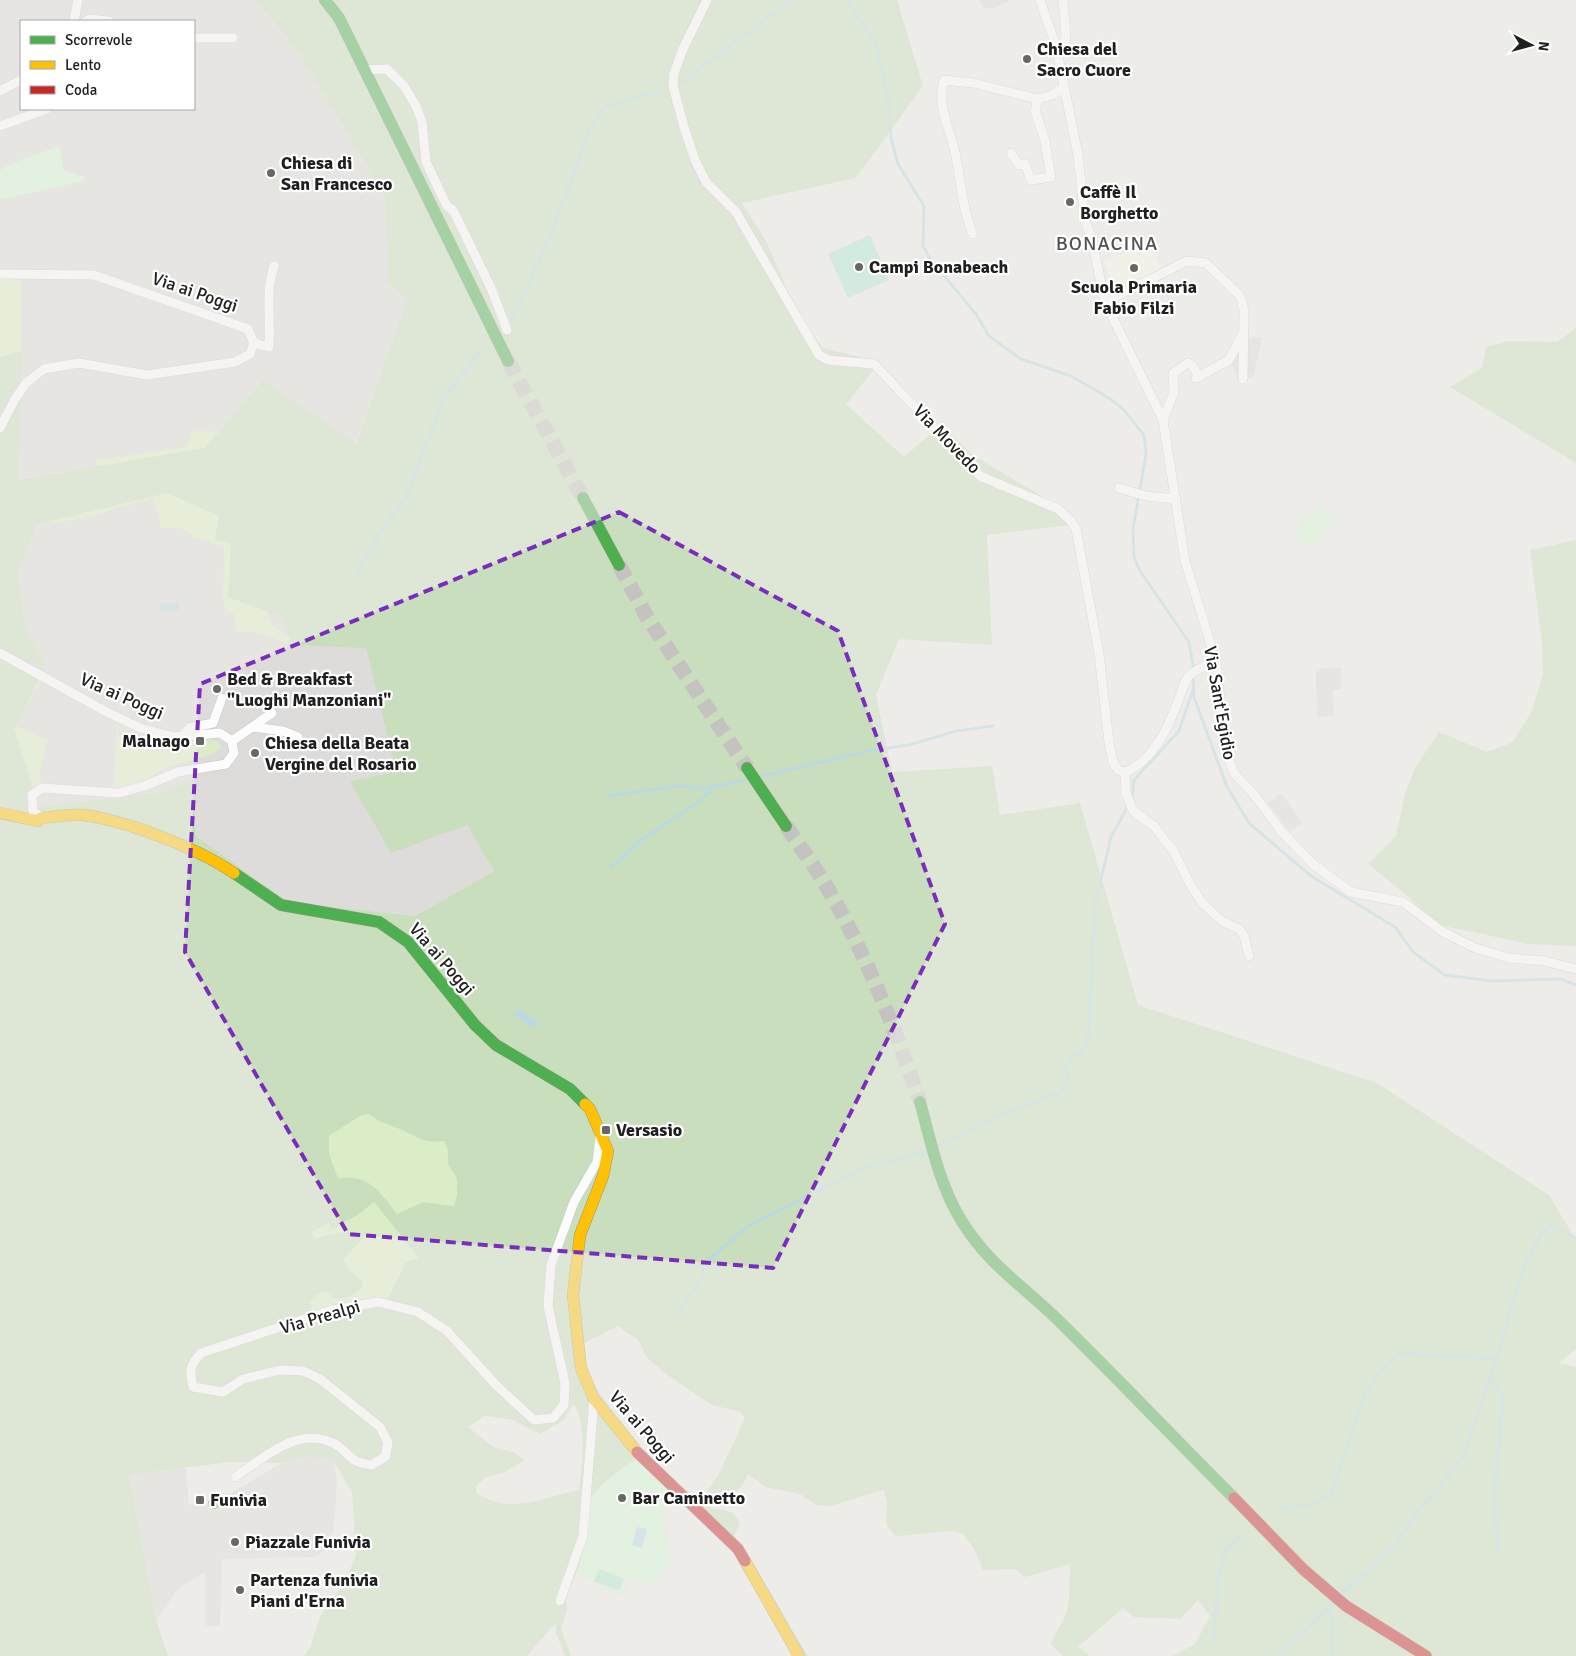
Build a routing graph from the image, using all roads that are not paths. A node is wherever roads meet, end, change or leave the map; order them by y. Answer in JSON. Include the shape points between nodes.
{"nodes":[{"id":1,"x":78,"y":0,"type":"edge"},
{"id":2,"x":325,"y":0,"type":"edge"},
{"id":3,"x":707,"y":0,"type":"edge"},
{"id":4,"x":1040,"y":0,"type":"edge"},
{"id":5,"x":1063,"y":0,"type":"edge"},
{"id":6,"x":74,"y":20,"type":"edge"},
{"id":7,"x":195,"y":38,"type":"edge"},
{"id":8,"x":233,"y":38,"type":"dead end"},
{"id":9,"x":1056,"y":46,"type":"junction"},
{"id":10,"x":364,"y":70,"type":"junction"},
{"id":11,"x":20,"y":81,"type":"edge"},
{"id":12,"x":1064,"y":88,"type":"junction"},
{"id":13,"x":0,"y":91,"type":"edge"},
{"id":14,"x":1038,"y":99,"type":"junction"},
{"id":15,"x":44,"y":110,"type":"edge"},
{"id":16,"x":0,"y":126,"type":"edge"},
{"id":17,"x":1011,"y":153,"type":"dead end"},
{"id":18,"x":973,"y":234,"type":"dead end"},
{"id":19,"x":274,"y":266,"type":"dead end"},
{"id":20,"x":0,"y":274,"type":"edge"},
{"id":21,"x":1105,"y":302,"type":"junction"},
{"id":22,"x":1245,"y":328,"type":"junction"},
{"id":23,"x":507,"y":330,"type":"dead end"},
{"id":24,"x":254,"y":343,"type":"junction"},
{"id":25,"x":508,"y":361,"type":"tunnel mouth"},
{"id":26,"x":1243,"y":379,"type":"dead end"},
{"id":27,"x":1163,"y":420,"type":"junction"},
{"id":28,"x":0,"y":428,"type":"edge"},
{"id":29,"x":1119,"y":488,"type":"dead end"},
{"id":30,"x":583,"y":498,"type":"tunnel mouth"},
{"id":31,"x":1176,"y":499,"type":"junction"},
{"id":32,"x":619,"y":565,"type":"tunnel mouth"},
{"id":33,"x":0,"y":653,"type":"edge"},
{"id":34,"x":1216,"y":661,"type":"junction"},
{"id":35,"x":222,"y":698,"type":"dead end"},
{"id":36,"x":272,"y":713,"type":"dead end"},
{"id":37,"x":253,"y":728,"type":"junction"},
{"id":38,"x":182,"y":737,"type":"junction"},
{"id":39,"x":298,"y":737,"type":"dead end"},
{"id":40,"x":232,"y":740,"type":"junction"},
{"id":41,"x":747,"y":768,"type":"tunnel mouth"},
{"id":42,"x":1125,"y":772,"type":"junction"},
{"id":43,"x":0,"y":813,"type":"edge"},
{"id":44,"x":41,"y":818,"type":"junction"},
{"id":45,"x":786,"y":826,"type":"tunnel mouth"},
{"id":46,"x":1249,"y":956,"type":"dead end"},
{"id":47,"x":1576,"y":969,"type":"edge"},
{"id":48,"x":920,"y":1102,"type":"tunnel mouth"},
{"id":49,"x":600,"y":1137,"type":"junction"},
{"id":50,"x":594,"y":1399,"type":"junction"},
{"id":51,"x":236,"y":1477,"type":"dead end"},
{"id":52,"x":560,"y":1601,"type":"dead end"},
{"id":53,"x":799,"y":1656,"type":"edge"},
{"id":54,"x":1426,"y":1656,"type":"edge"}],
"edges":[{"from":1,"to":6,"type":"street"},
{"from":2,"to":10,"type":"main road","via":[[339,18]]},
{"from":3,"to":42,"type":"street","name":"Via Movedo","via":[[682,52],[673,86],[695,160],[706,182],[736,212],[820,355],[828,360],[874,364],[980,476],[1058,509],[1072,521],[1099,654],[1113,762],[1118,770]]},
{"from":4,"to":9,"type":"street","name":"Via Sant'Egidio"},
{"from":5,"to":9,"type":"street","via":[[1066,38]]},
{"from":7,"to":8,"type":"street"},
{"from":9,"to":12,"type":"street","name":"Via Sant'Egidio"},
{"from":10,"to":23,"type":"street","via":[[387,69],[404,86],[416,106],[422,122],[426,162],[491,288]]},
{"from":10,"to":25,"type":"main road"},
{"from":11,"to":13,"type":"street"},
{"from":12,"to":14,"type":"street","via":[[1052,96]]},
{"from":12,"to":21,"type":"street","name":"Via Sant'Egidio","via":[[1078,155],[1085,221]]},
{"from":14,"to":17,"type":"street","via":[[1035,110],[1045,141],[1051,177],[1031,180],[1025,164],[1019,164]]},
{"from":14,"to":18,"type":"street","via":[[973,82],[944,80],[945,118],[954,148],[966,217]]},
{"from":15,"to":16,"type":"street"},
{"from":19,"to":24,"type":"street","via":[[267,296],[269,347]]},
{"from":20,"to":24,"type":"street","name":"Via ai Poggi","via":[[94,275],[248,329]]},
{"from":21,"to":22,"type":"street","via":[[1186,261],[1197,260],[1226,279],[1240,296]]},
{"from":21,"to":27,"type":"street","name":"Via Sant'Egidio"},
{"from":22,"to":26,"type":"street"},
{"from":22,"to":27,"type":"street","via":[[1229,360],[1198,377],[1188,363],[1173,373],[1174,392]]},
{"from":24,"to":28,"type":"street","via":[[250,354],[235,362],[147,375],[79,363],[44,369],[26,383]]},
{"from":27,"to":31,"type":"street","name":"Via Sant'Egidio"},
{"from":29,"to":31,"type":"street","via":[[1146,496]]},
{"from":30,"to":32,"type":"main road"},
{"from":31,"to":34,"type":"street","name":"Via Sant'Egidio","via":[[1185,560]]},
{"from":33,"to":38,"type":"street","name":"Via ai Poggi","via":[[140,728]]},
{"from":34,"to":42,"type":"street","via":[[1184,683],[1155,748],[1136,768]]},
{"from":34,"to":47,"type":"street","name":"Via Sant'Egidio","via":[[1228,760],[1234,773],[1314,865],[1351,892],[1403,902],[1443,932],[1475,948],[1509,958]]},
{"from":35,"to":38,"type":"street","via":[[213,723],[190,728]]},
{"from":36,"to":37,"type":"street"},
{"from":37,"to":39,"type":"street","via":[[282,731]]},
{"from":37,"to":40,"type":"street"},
{"from":38,"to":40,"type":"street","name":"Via ai Poggi","via":[[220,733]]},
{"from":40,"to":44,"type":"street","via":[[234,753],[226,764],[178,772],[119,793],[42,788],[32,795],[33,811]]},
{"from":41,"to":45,"type":"main road"},
{"from":42,"to":46,"type":"street","via":[[1126,793],[1133,811],[1154,826],[1174,852],[1202,903],[1222,922],[1239,929]]},
{"from":43,"to":44,"type":"main road","name":"Via ai Poggi","via":[[38,821]]},
{"from":44,"to":49,"type":"main road","name":"Via ai Poggi","via":[[82,815],[111,821],[185,846],[220,864],[281,905],[379,922],[408,942],[475,1025],[496,1045],[570,1089],[590,1109]]},
{"from":48,"to":54,"type":"main road","via":[[940,1175],[976,1244],[1003,1273],[1059,1321],[1304,1570],[1346,1606]]},
{"from":49,"to":50,"type":"main road","name":"Via ai Poggi","via":[[608,1151],[603,1176],[580,1235],[573,1295],[581,1368]]},
{"from":49,"to":51,"type":"street","name":"Via Prealpi","via":[[597,1162],[574,1202],[550,1266],[548,1306],[565,1383],[564,1405],[553,1418],[534,1420],[497,1386],[448,1331],[418,1312],[378,1302],[332,1310],[201,1353],[191,1364],[193,1387],[223,1392],[243,1378],[280,1370],[303,1371],[320,1379],[380,1426],[388,1443],[385,1457],[371,1465],[355,1461],[336,1444],[321,1438],[299,1438]]},
{"from":50,"to":52,"type":"street","via":[[583,1536]]},
{"from":50,"to":53,"type":"main road","name":"Via ai Poggi","via":[[640,1455],[738,1549]]}]}
